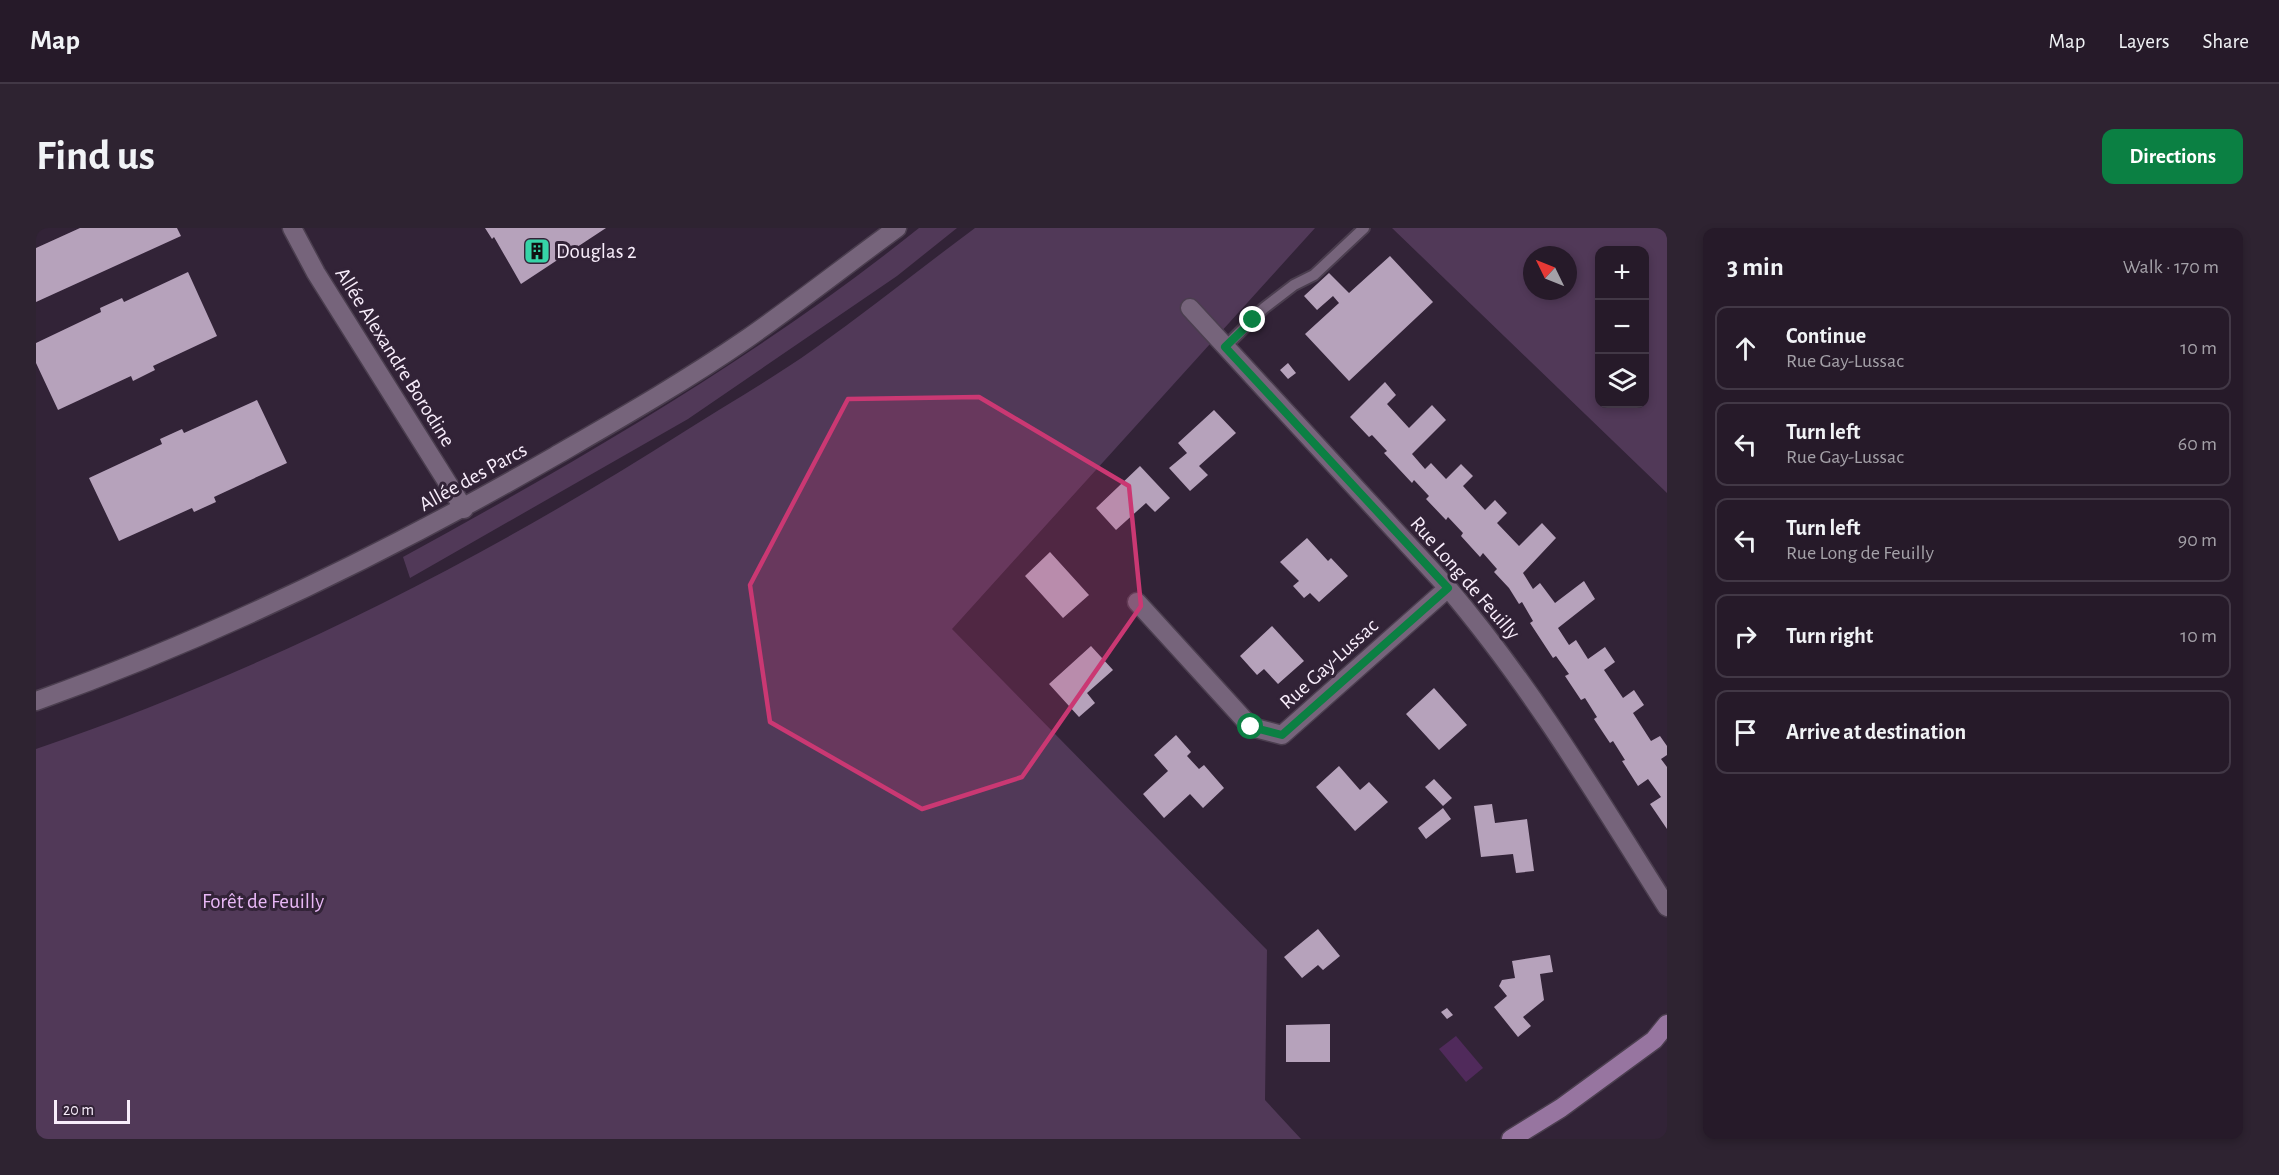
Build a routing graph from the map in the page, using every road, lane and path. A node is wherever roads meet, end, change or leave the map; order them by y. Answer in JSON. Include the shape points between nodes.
{"nodes":[{"id":1,"x":292,"y":228,"type":"edge"},
{"id":2,"x":897,"y":228,"type":"edge"},
{"id":3,"x":1364,"y":228,"type":"edge"},
{"id":4,"x":1190,"y":308,"type":"dead end"},
{"id":5,"x":1225,"y":347,"type":"junction"},
{"id":6,"x":464,"y":509,"type":"junction"},
{"id":7,"x":1448,"y":588,"type":"junction"},
{"id":8,"x":1137,"y":602,"type":"dead end"},
{"id":9,"x":36,"y":701,"type":"edge"},
{"id":10,"x":1667,"y":907,"type":"edge"},
{"id":11,"x":1667,"y":1024,"type":"edge"},
{"id":12,"x":1511,"y":1139,"type":"edge"}],
"edges":[{"from":1,"to":6,"type":"street","name":"Allée Alexandre Borodine","via":[[316,273]]},
{"from":2,"to":6,"type":"street","name":"Allée des Parcs","via":[[745,340]]},
{"from":3,"to":5,"type":"lane","via":[[1314,275],[1264,308]]},
{"from":4,"to":5,"type":"street","name":"Rue Long de Feuilly"},
{"from":5,"to":7,"type":"street","name":"Rue Long de Feuilly"},
{"from":6,"to":9,"type":"street","name":"Allée des Parcs","via":[[240,620]]},
{"from":7,"to":8,"type":"street","name":"Rue Gay-Lussac","via":[[1282,735],[1251,727]]},
{"from":7,"to":10,"type":"street","name":"Rue Long de Feuilly","via":[[1521,680]]},
{"from":11,"to":12,"type":"street","via":[[1654,1040]]}]}
